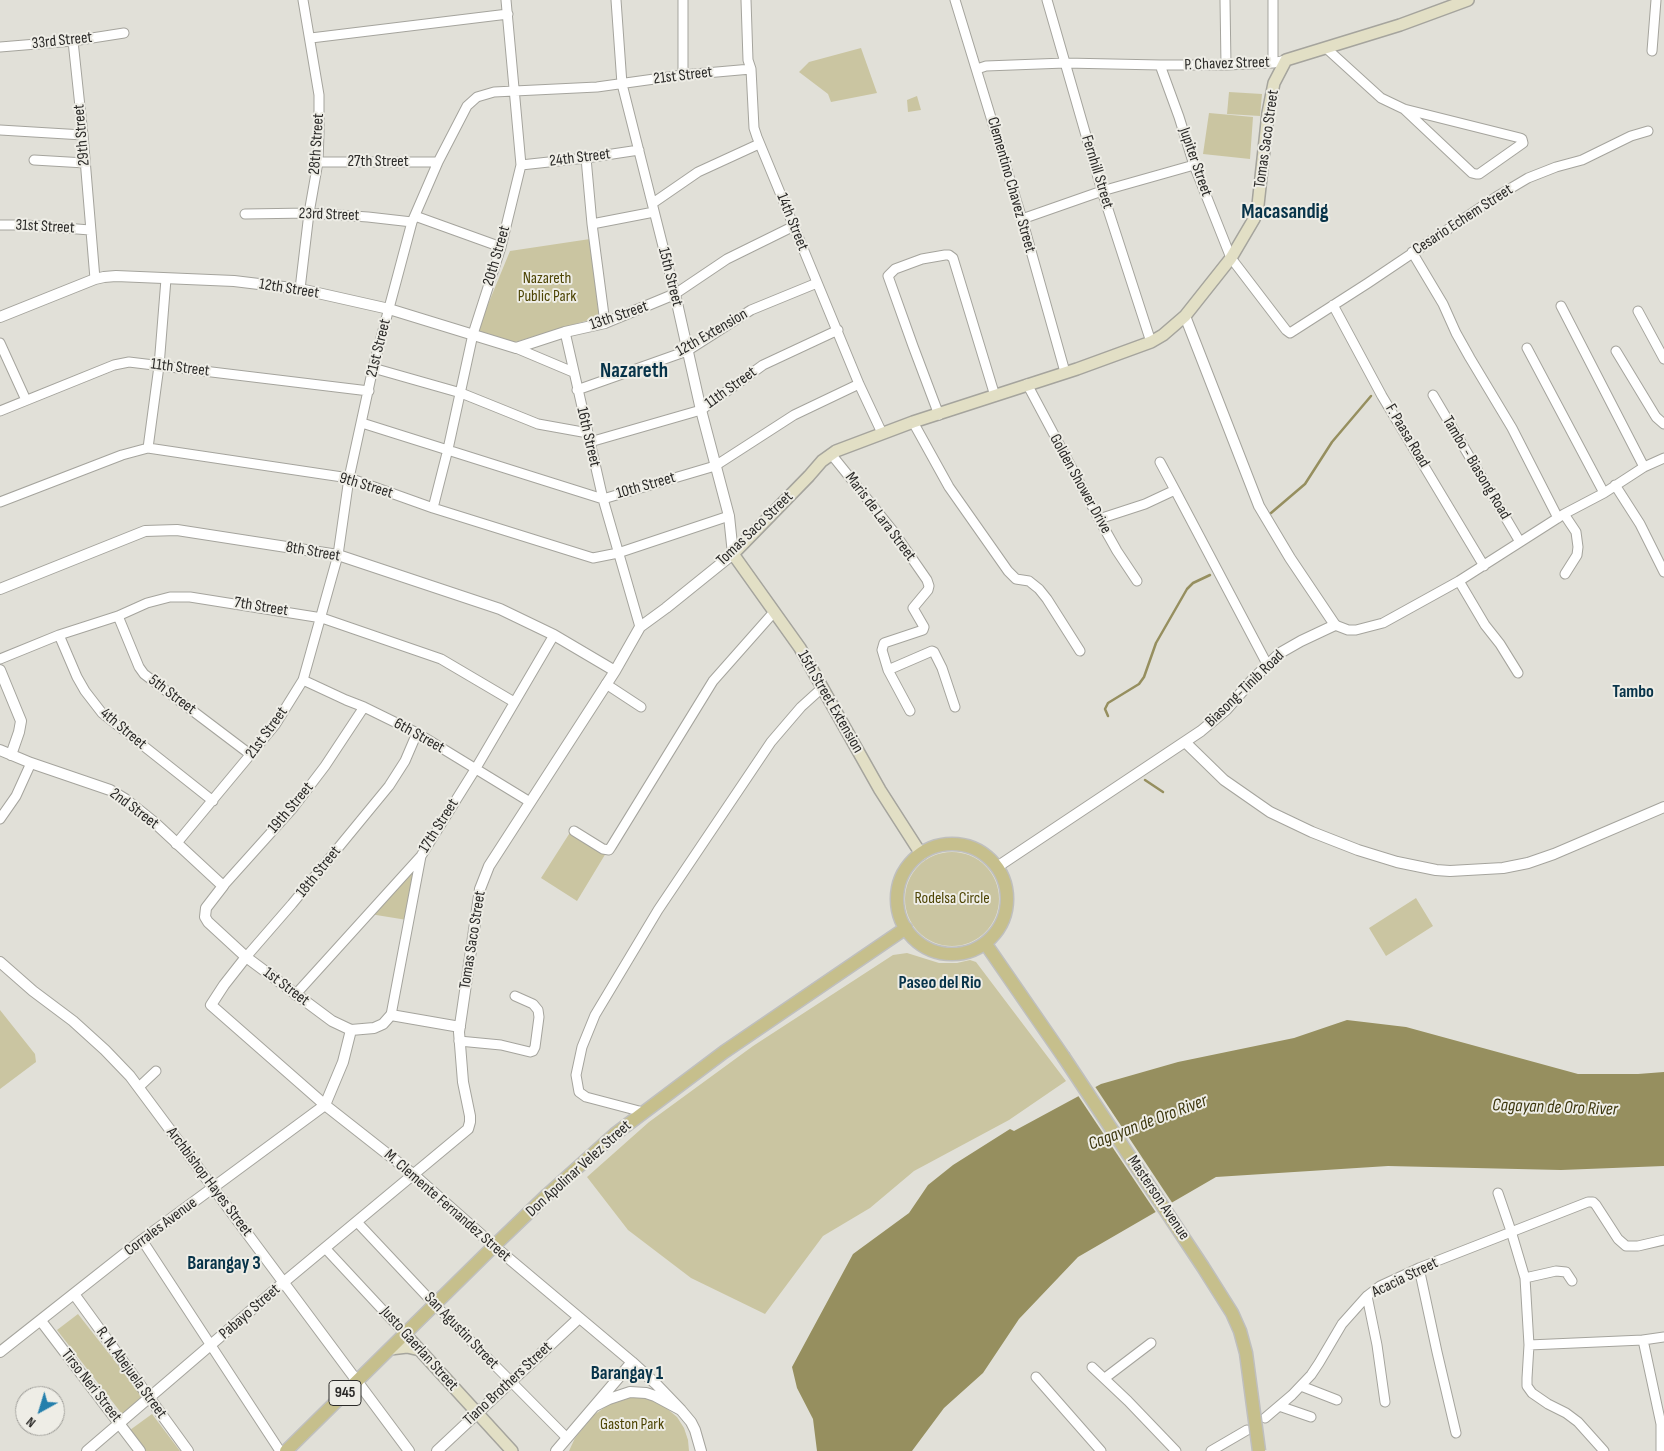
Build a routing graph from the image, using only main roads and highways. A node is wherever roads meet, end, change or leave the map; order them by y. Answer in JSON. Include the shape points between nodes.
{"nodes":[{"id":1,"x":1468,"y":0,"type":"edge"},
{"id":2,"x":1286,"y":60,"type":"joint"},
{"id":3,"x":733,"y":554,"type":"joint"},
{"id":4,"x":922,"y":854,"type":"junction"},
{"id":5,"x":906,"y":928,"type":"junction"},
{"id":6,"x":985,"y":942,"type":"junction"},
{"id":7,"x":405,"y":1334,"type":"junction"},
{"id":8,"x":390,"y":1349,"type":"junction"},
{"id":9,"x":420,"y":1350,"type":"junction"},
{"id":10,"x":286,"y":1451,"type":"edge"},
{"id":11,"x":512,"y":1451,"type":"edge"},
{"id":12,"x":1259,"y":1451,"type":"edge"}],
"edges":[{"from":1,"to":2,"type":"main road","name":"P. Chavez Street"},
{"from":2,"to":3,"type":"main road","name":"Tomas Saco Street","via":[[1274,83],[1258,205],[1248,231],[1185,316],[1151,342],[913,422],[831,454]]},
{"from":3,"to":4,"type":"main road","name":"15th Street Extension","via":[[800,648],[880,790]]},
{"from":4,"to":5,"type":"main road","via":[[903,875],[898,891],[898,908]]},
{"from":4,"to":6,"type":"main road","via":[[943,845],[959,845],[984,854],[997,867],[1006,890],[1006,907],[1001,924]]},
{"from":5,"to":6,"type":"main road","via":[[919,941],[940,952],[963,952]]},
{"from":5,"to":7,"type":"main road","name":"Don Apolinar Velez Street","via":[[724,1052],[643,1112],[582,1163]]},
{"from":6,"to":12,"type":"main road","name":"Masterson Avenue","bridge":true,"via":[[1232,1313],[1246,1353]]},
{"from":7,"to":8,"type":"main road","name":"Don Apolinar Velez Street","number":"945"},
{"from":7,"to":9,"type":"main road","name":"Justo Gaerlan Street"},
{"from":8,"to":9,"type":"main road"},
{"from":8,"to":10,"type":"main road","name":"Don Apolinar Velez Street","number":"945"},
{"from":9,"to":11,"type":"main road","name":"Justo Gaerlan Street"}]}
